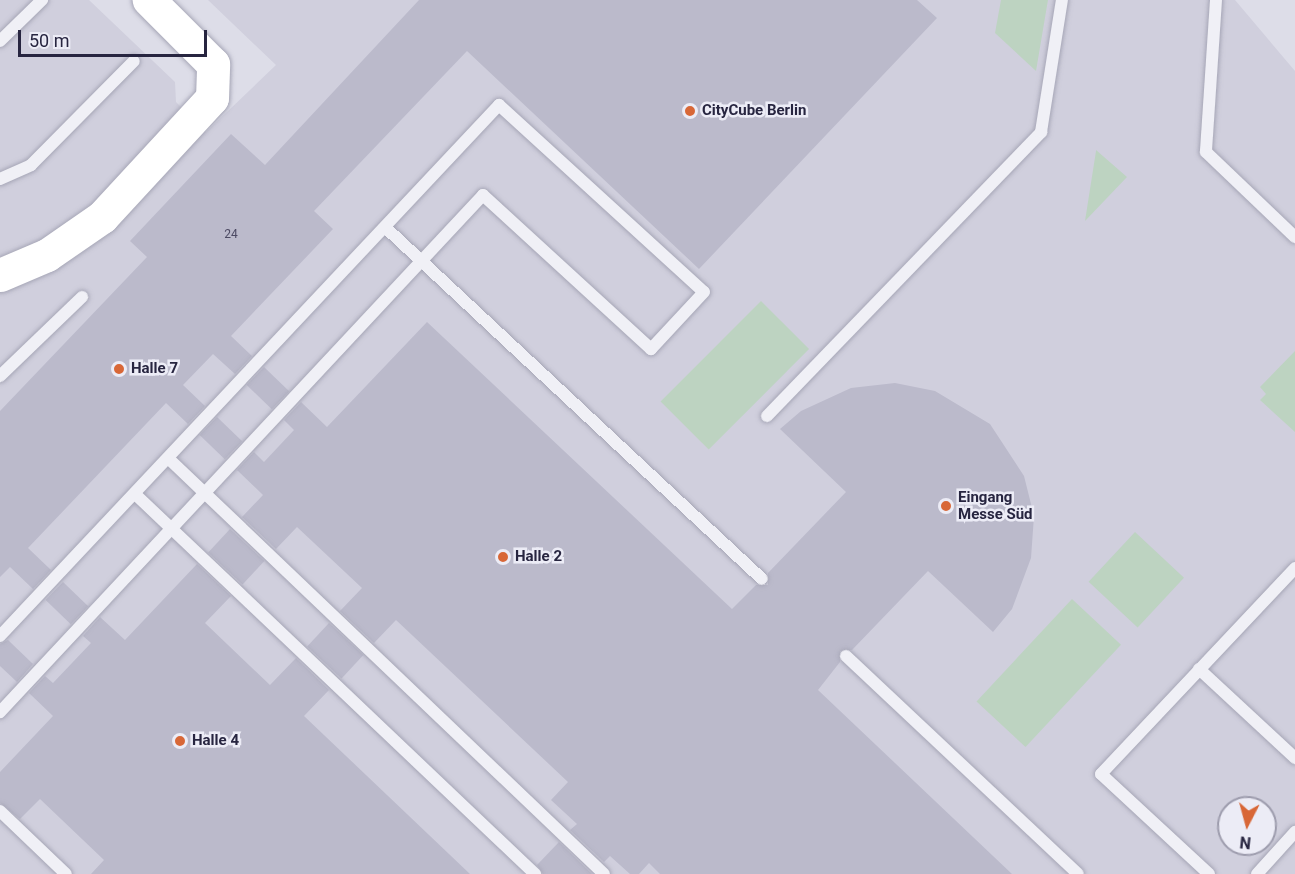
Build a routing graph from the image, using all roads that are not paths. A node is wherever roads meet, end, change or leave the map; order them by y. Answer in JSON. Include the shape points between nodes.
{"nodes":[{"id":1,"x":42,"y":0,"type":"edge"},
{"id":2,"x":149,"y":0,"type":"edge"},
{"id":3,"x":1062,"y":0,"type":"edge"},
{"id":4,"x":1216,"y":0,"type":"edge"},
{"id":5,"x":0,"y":41,"type":"edge"},
{"id":6,"x":134,"y":61,"type":"dead end"},
{"id":7,"x":0,"y":178,"type":"edge"},
{"id":8,"x":386,"y":228,"type":"junction"},
{"id":9,"x":1295,"y":237,"type":"edge"},
{"id":10,"x":422,"y":262,"type":"junction"},
{"id":11,"x":0,"y":274,"type":"edge"},
{"id":12,"x":82,"y":297,"type":"dead end"},
{"id":13,"x":0,"y":376,"type":"edge"},
{"id":14,"x":767,"y":416,"type":"dead end"},
{"id":15,"x":169,"y":459,"type":"junction"},
{"id":16,"x":135,"y":494,"type":"junction"},
{"id":17,"x":208,"y":495,"type":"junction"},
{"id":18,"x":173,"y":532,"type":"junction"},
{"id":19,"x":1295,"y":568,"type":"edge"},
{"id":20,"x":762,"y":579,"type":"dead end"},
{"id":21,"x":0,"y":636,"type":"edge"},
{"id":22,"x":846,"y":656,"type":"dead end"},
{"id":23,"x":1199,"y":669,"type":"junction"},
{"id":24,"x":0,"y":712,"type":"edge"},
{"id":25,"x":1295,"y":758,"type":"edge"},
{"id":26,"x":0,"y":811,"type":"edge"},
{"id":27,"x":1295,"y":832,"type":"edge"},
{"id":28,"x":66,"y":874,"type":"edge"},
{"id":29,"x":535,"y":874,"type":"edge"},
{"id":30,"x":604,"y":874,"type":"edge"},
{"id":31,"x":1078,"y":874,"type":"edge"},
{"id":32,"x":1209,"y":874,"type":"edge"},
{"id":33,"x":1257,"y":874,"type":"edge"}],
"edges":[{"from":1,"to":5,"type":"lane"},
{"from":2,"to":11,"type":"main road","via":[[213,64],[215,87],[206,109],[125,196],[64,245]]},
{"from":3,"to":14,"type":"lane","via":[[1041,132]]},
{"from":4,"to":9,"type":"lane","via":[[1206,152]]},
{"from":6,"to":7,"type":"lane","via":[[32,165]]},
{"from":8,"to":10,"type":"lane"},
{"from":8,"to":10,"type":"lane","via":[[499,105],[704,292],[651,349],[483,195]]},
{"from":8,"to":15,"type":"lane"},
{"from":10,"to":17,"type":"lane"},
{"from":10,"to":20,"type":"lane"},
{"from":12,"to":13,"type":"lane"},
{"from":15,"to":16,"type":"lane"},
{"from":15,"to":17,"type":"lane"},
{"from":16,"to":18,"type":"lane"},
{"from":16,"to":21,"type":"lane"},
{"from":17,"to":18,"type":"lane"},
{"from":17,"to":30,"type":"lane"},
{"from":18,"to":24,"type":"lane"},
{"from":18,"to":29,"type":"lane"},
{"from":19,"to":23,"type":"lane"},
{"from":22,"to":31,"type":"lane"},
{"from":23,"to":25,"type":"lane"},
{"from":23,"to":32,"type":"lane","via":[[1101,774]]},
{"from":26,"to":28,"type":"lane"},
{"from":27,"to":33,"type":"lane"}]}
